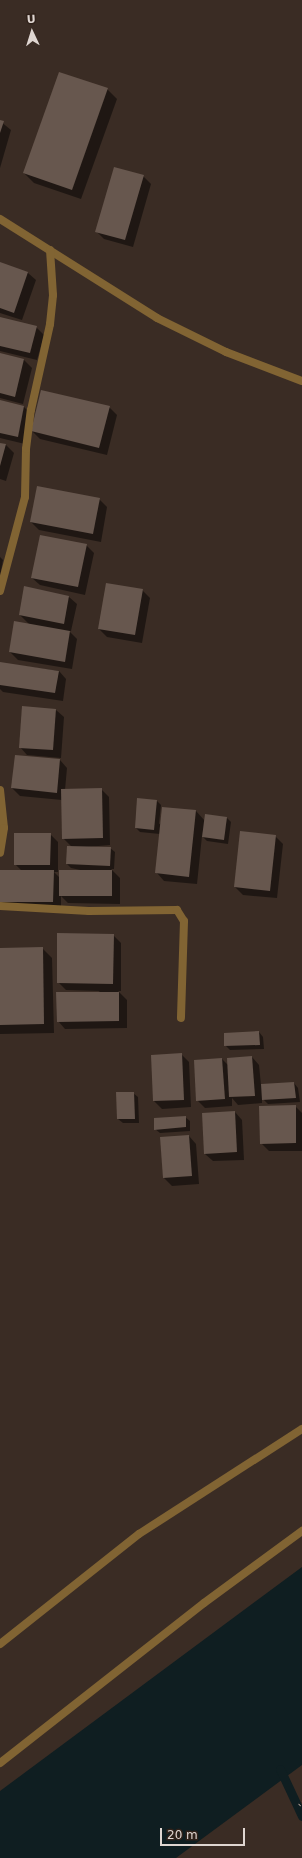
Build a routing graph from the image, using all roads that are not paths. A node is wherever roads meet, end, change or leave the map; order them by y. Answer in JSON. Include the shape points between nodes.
{"nodes":[{"id":1,"x":0,"y":219,"type":"edge"},
{"id":2,"x":50,"y":250,"type":"junction"},
{"id":3,"x":302,"y":381,"type":"edge"},
{"id":4,"x":0,"y":591,"type":"edge"},
{"id":5,"x":0,"y":790,"type":"edge"},
{"id":6,"x":0,"y":854,"type":"edge"},
{"id":7,"x":0,"y":906,"type":"edge"},
{"id":8,"x":181,"y":1018,"type":"dead end"},
{"id":9,"x":302,"y":1430,"type":"edge"},
{"id":10,"x":302,"y":1531,"type":"edge"},
{"id":11,"x":0,"y":1644,"type":"edge"},
{"id":12,"x":0,"y":1764,"type":"edge"}],
"edges":[{"from":1,"to":2,"type":"street"},
{"from":2,"to":3,"type":"street","via":[[157,318],[226,352]]},
{"from":2,"to":4,"type":"street","via":[[53,295],[50,324],[31,410],[26,449],[25,497]]},
{"from":5,"to":6,"type":"street","via":[[4,828]]},
{"from":7,"to":8,"type":"street","via":[[89,911],[176,910],[184,921]]},
{"from":9,"to":11,"type":"street","via":[[139,1534]]},
{"from":10,"to":12,"type":"street","via":[[204,1603]]}]}
